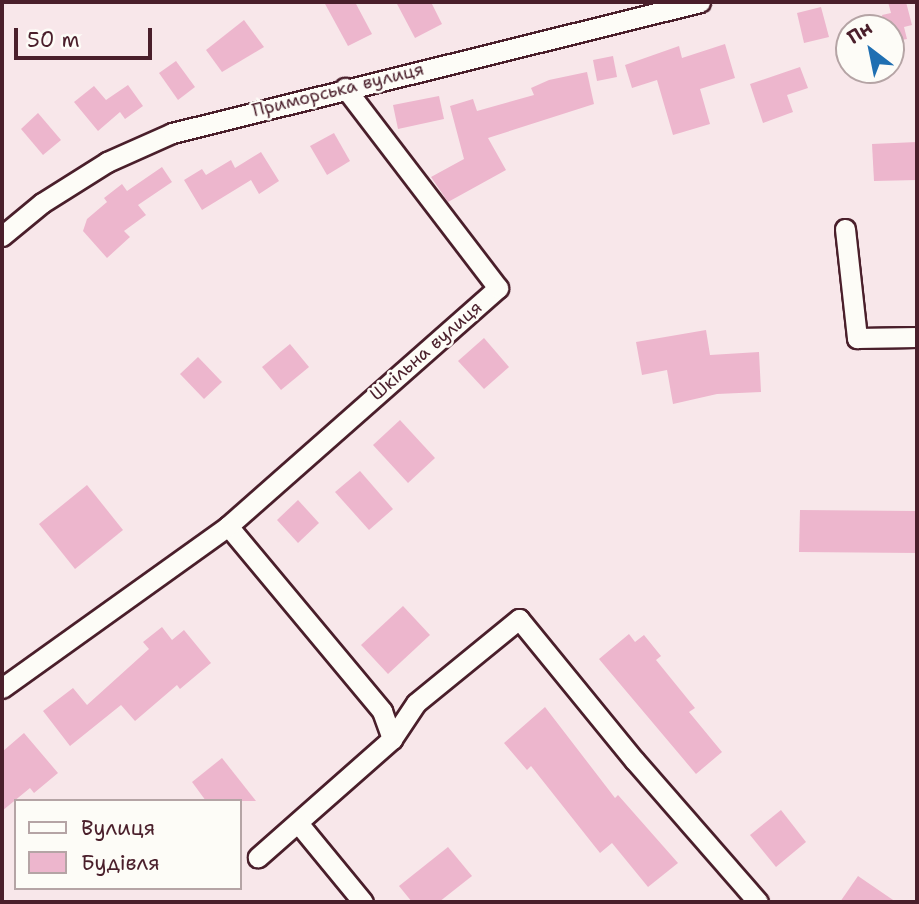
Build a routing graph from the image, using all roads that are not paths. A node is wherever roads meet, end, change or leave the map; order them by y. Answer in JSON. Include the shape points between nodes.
{"nodes":[{"id":1,"x":700,"y":2,"type":"edge"},
{"id":2,"x":345,"y":88,"type":"junction"},
{"id":3,"x":845,"y":229,"type":"dead end"},
{"id":4,"x":2,"y":236,"type":"edge"},
{"id":5,"x":917,"y":337,"type":"edge"},
{"id":6,"x":228,"y":526,"type":"junction"},
{"id":7,"x":2,"y":688,"type":"edge"},
{"id":8,"x":392,"y":739,"type":"junction"},
{"id":9,"x":298,"y":823,"type":"junction"},
{"id":10,"x":258,"y":857,"type":"dead end"},
{"id":11,"x":363,"y":902,"type":"edge"},
{"id":12,"x":758,"y":902,"type":"edge"}],
"edges":[{"from":1,"to":2,"type":"street","name":"Приморська вулиця"},
{"from":2,"to":4,"type":"street","name":"Приморська вулиця","via":[[139,145],[42,203]]},
{"from":2,"to":6,"type":"street","name":"Шкільна вулиця","via":[[498,288]]},
{"from":3,"to":5,"type":"street","via":[[857,338]]},
{"from":6,"to":7,"type":"street","name":"Шкільна вулиця"},
{"from":6,"to":8,"type":"street","via":[[382,711]]},
{"from":8,"to":9,"type":"street"},
{"from":8,"to":12,"type":"street","via":[[416,703],[519,619]]},
{"from":9,"to":10,"type":"street"},
{"from":9,"to":11,"type":"street"}]}
